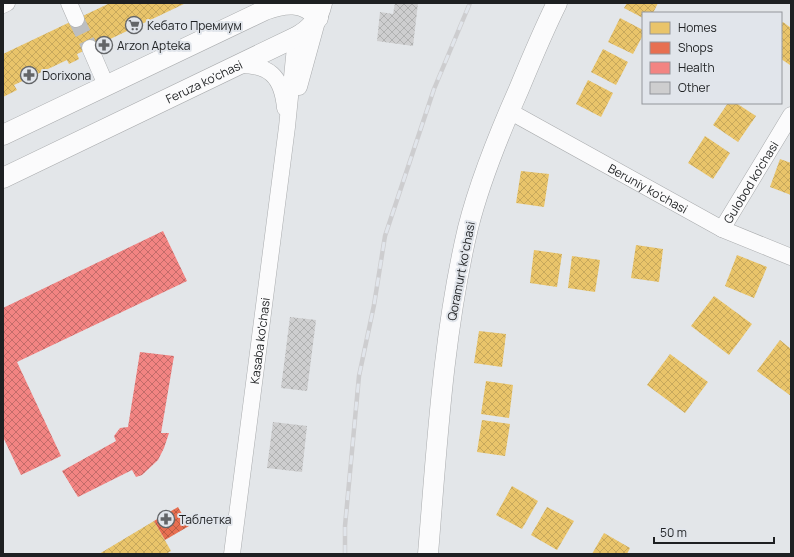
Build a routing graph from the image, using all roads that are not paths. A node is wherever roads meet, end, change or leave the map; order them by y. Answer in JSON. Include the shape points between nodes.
{"nodes":[{"id":1,"x":7,"y":3,"type":"edge"},
{"id":2,"x":68,"y":3,"type":"edge"},
{"id":3,"x":263,"y":3,"type":"edge"},
{"id":4,"x":557,"y":3,"type":"edge"},
{"id":5,"x":564,"y":3,"type":"edge"},
{"id":6,"x":299,"y":4,"type":"edge"},
{"id":7,"x":3,"y":5,"type":"edge"},
{"id":8,"x":320,"y":10,"type":"edge"},
{"id":9,"x":76,"y":19,"type":"tunnel mouth"},
{"id":10,"x":235,"y":23,"type":"junction"},
{"id":11,"x":296,"y":37,"type":"junction"},
{"id":12,"x":90,"y":48,"type":"tunnel mouth"},
{"id":13,"x":237,"y":65,"type":"junction"},
{"id":14,"x":106,"y":85,"type":"junction"},
{"id":15,"x":512,"y":112,"type":"junction"},
{"id":16,"x":791,"y":115,"type":"edge"},
{"id":17,"x":288,"y":127,"type":"junction"},
{"id":18,"x":3,"y":135,"type":"edge"},
{"id":19,"x":3,"y":178,"type":"edge"},
{"id":20,"x":722,"y":228,"type":"junction"},
{"id":21,"x":791,"y":257,"type":"edge"},
{"id":22,"x":232,"y":554,"type":"edge"},
{"id":23,"x":428,"y":554,"type":"edge"},
{"id":24,"x":438,"y":554,"type":"edge"}],
"edges":[{"from":1,"to":7,"type":"street"},
{"from":2,"to":9,"type":"street"},
{"from":3,"to":10,"type":"main road"},
{"from":4,"to":15,"type":"main road","name":"Qoramurt koʻchasi"},
{"from":5,"to":15,"type":"main road","name":"Qoramurt koʻchasi"},
{"from":6,"to":8,"type":"main road"},
{"from":6,"to":10,"type":"main road","via":[[272,7]]},
{"from":6,"to":11,"type":"main road"},
{"from":8,"to":11,"type":"main road","name":"Feruza ko'chasi","via":[[308,29]]},
{"from":8,"to":17,"type":"street","name":"Kasaba ko'chasi"},
{"from":10,"to":14,"type":"main road"},
{"from":11,"to":13,"type":"main road","name":"Feruza ko'chasi"},
{"from":11,"to":17,"type":"street","name":"Kasaba ko'chasi"},
{"from":12,"to":14,"type":"street"},
{"from":13,"to":17,"type":"street","via":[[261,67],[277,80],[284,100]]},
{"from":13,"to":19,"type":"main road","name":"Feruza ko'chasi"},
{"from":14,"to":18,"type":"main road"},
{"from":15,"to":20,"type":"street","name":"Beruniy ko'chasi"},
{"from":15,"to":23,"type":"main road","name":"Qoramurt koʻchasi","via":[[484,175],[459,274],[443,381]]},
{"from":15,"to":24,"type":"main road","name":"Qoramurt koʻchasi","via":[[476,228],[468,274],[450,383]]},
{"from":16,"to":20,"type":"street","name":"Gulobod ko'chasi"},
{"from":17,"to":22,"type":"street","name":"Kasaba ko'chasi"},
{"from":20,"to":21,"type":"street","name":"Beruniy ko'chasi"}]}
